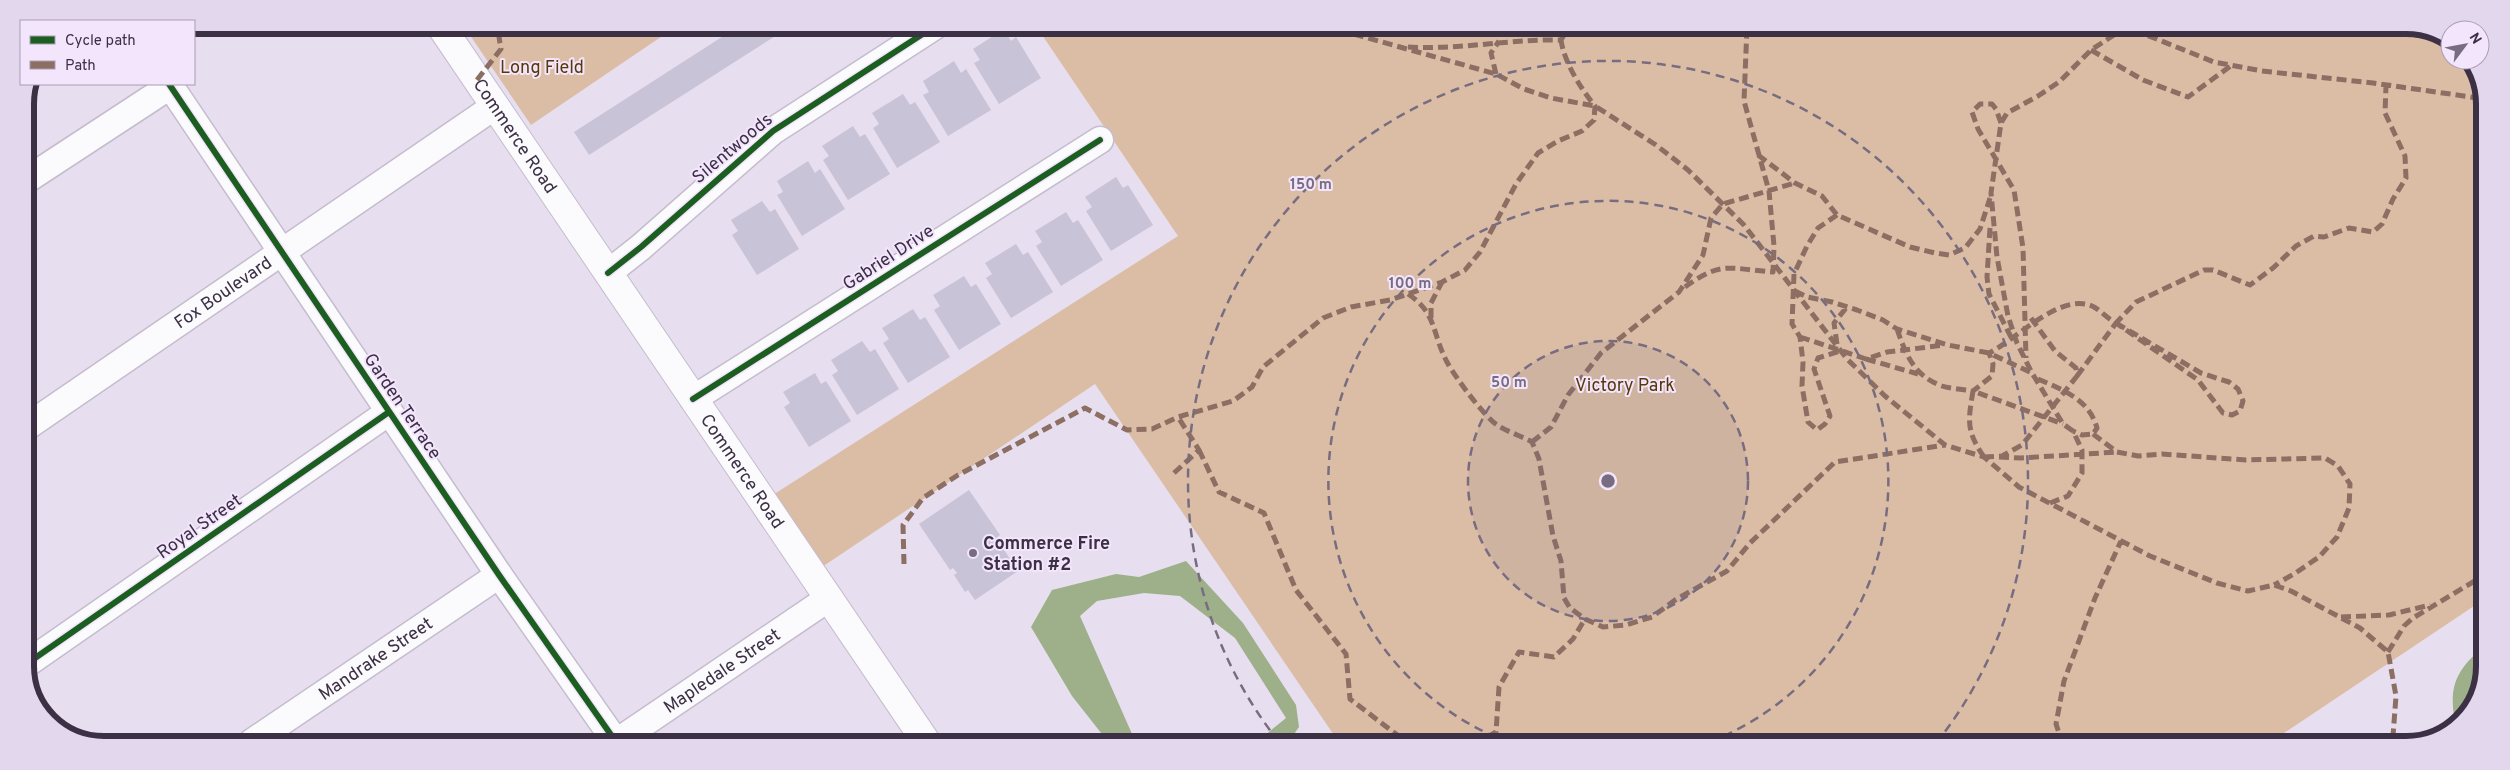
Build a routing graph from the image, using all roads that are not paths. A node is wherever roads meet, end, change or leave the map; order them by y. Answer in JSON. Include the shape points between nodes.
{"nodes":[{"id":1,"x":446,"y":34,"type":"edge"},
{"id":2,"x":923,"y":34,"type":"edge"},
{"id":3,"x":170,"y":85,"type":"edge"},
{"id":4,"x":494,"y":106,"type":"junction"},
{"id":5,"x":1100,"y":140,"type":"dead end"},
{"id":6,"x":34,"y":175,"type":"edge"},
{"id":7,"x":282,"y":252,"type":"junction"},
{"id":8,"x":608,"y":273,"type":"junction"},
{"id":9,"x":693,"y":399,"type":"junction"},
{"id":10,"x":389,"y":412,"type":"junction"},
{"id":11,"x":34,"y":422,"type":"edge"},
{"id":12,"x":499,"y":575,"type":"junction"},
{"id":13,"x":829,"y":598,"type":"junction"},
{"id":14,"x":34,"y":659,"type":"edge"},
{"id":15,"x":261,"y":736,"type":"edge"},
{"id":16,"x":611,"y":736,"type":"edge"},
{"id":17,"x":626,"y":736,"type":"edge"},
{"id":18,"x":922,"y":736,"type":"edge"}],
"edges":[{"from":1,"to":4,"type":"main road","name":"Commerce Road"},
{"from":2,"to":8,"type":"street","name":"Silentwoods","via":[[773,131]]},
{"from":3,"to":6,"type":"street"},
{"from":3,"to":7,"type":"street","name":"Garden Terrace"},
{"from":4,"to":7,"type":"street","name":"Fox Boulevard"},
{"from":4,"to":8,"type":"main road","name":"Commerce Road"},
{"from":5,"to":9,"type":"street","name":"Gabriel Drive"},
{"from":7,"to":10,"type":"street","name":"Garden Terrace"},
{"from":7,"to":11,"type":"street","name":"Fox Boulevard"},
{"from":8,"to":9,"type":"main road","name":"Commerce Road"},
{"from":9,"to":13,"type":"main road","name":"Commerce Road"},
{"from":10,"to":12,"type":"street","name":"Garden Terrace"},
{"from":10,"to":14,"type":"street","name":"Royal Street"},
{"from":12,"to":15,"type":"street","name":"Mandrake Street"},
{"from":12,"to":16,"type":"street","name":"Garden Terrace"},
{"from":13,"to":17,"type":"street","name":"Mapledale Street"},
{"from":13,"to":18,"type":"main road","name":"Commerce Road"}]}
